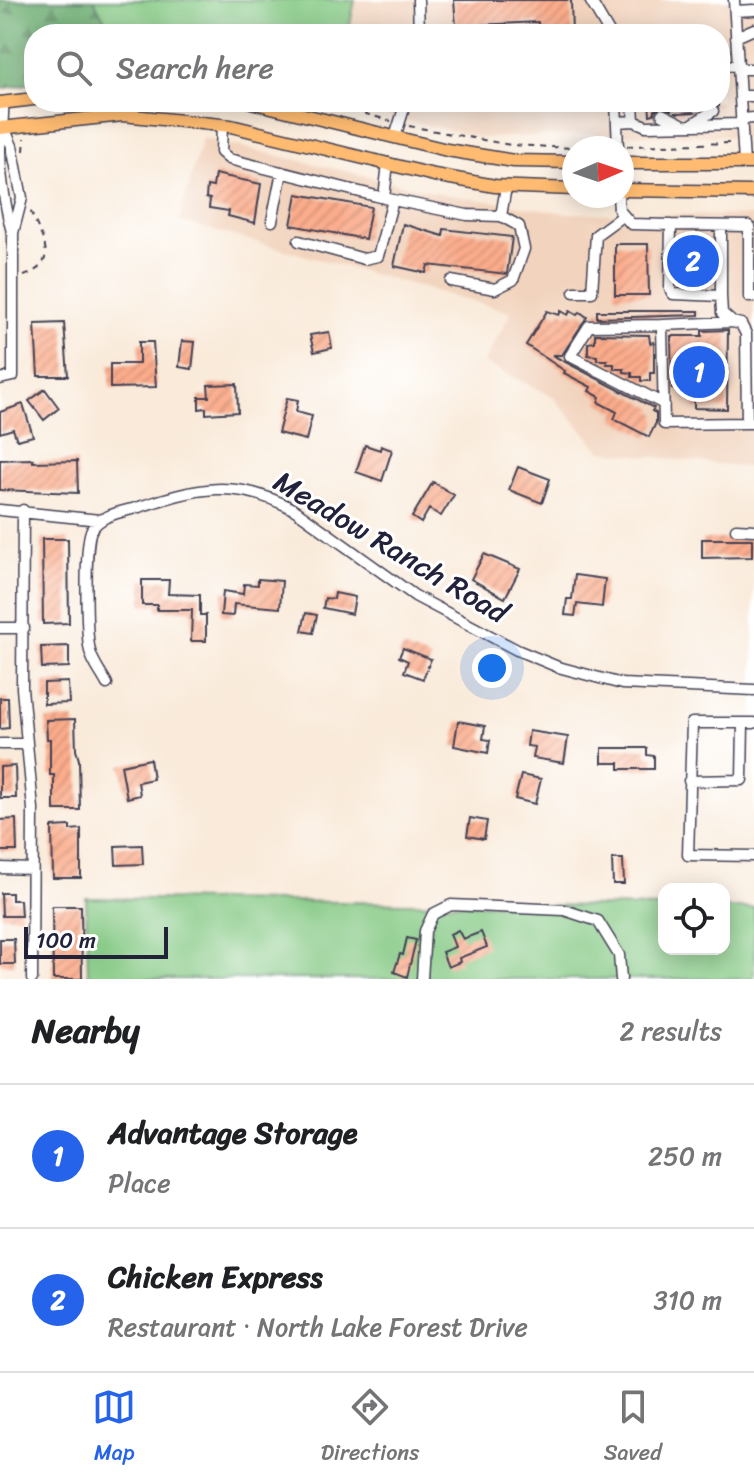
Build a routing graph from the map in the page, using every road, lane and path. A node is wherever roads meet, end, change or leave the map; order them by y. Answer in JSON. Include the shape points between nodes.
{"nodes":[{"id":1,"x":418,"y":0,"type":"edge"},
{"id":2,"x":590,"y":0,"type":"edge"},
{"id":3,"x":734,"y":5,"type":"edge"},
{"id":4,"x":754,"y":10,"type":"edge"},
{"id":5,"x":419,"y":24,"type":"edge"},
{"id":6,"x":604,"y":24,"type":"edge"},
{"id":7,"x":754,"y":29,"type":"edge"},
{"id":8,"x":736,"y":37,"type":"junction"},
{"id":9,"x":730,"y":67,"type":"edge"},
{"id":10,"x":738,"y":67,"type":"junction"},
{"id":11,"x":754,"y":69,"type":"edge"},
{"id":12,"x":740,"y":96,"type":"junction"},
{"id":13,"x":754,"y":96,"type":"edge"},
{"id":14,"x":24,"y":100,"type":"edge"},
{"id":15,"x":2,"y":103,"type":"edge"},
{"id":16,"x":292,"y":112,"type":"edge"},
{"id":17,"x":358,"y":112,"type":"edge"},
{"id":18,"x":403,"y":112,"type":"edge"},
{"id":19,"x":616,"y":112,"type":"edge"},
{"id":20,"x":634,"y":112,"type":"edge"},
{"id":21,"x":700,"y":112,"type":"dead end"},
{"id":22,"x":711,"y":112,"type":"edge"},
{"id":23,"x":677,"y":113,"type":"tunnel mouth"},
{"id":24,"x":662,"y":114,"type":"dead end"},
{"id":25,"x":754,"y":118,"type":"edge"},
{"id":26,"x":634,"y":121,"type":"junction"},
{"id":27,"x":742,"y":121,"type":"junction"},
{"id":28,"x":617,"y":122,"type":"junction"},
{"id":29,"x":400,"y":124,"type":"junction"},
{"id":30,"x":222,"y":125,"type":"junction"},
{"id":31,"x":688,"y":126,"type":"junction"},
{"id":32,"x":2,"y":127,"type":"edge"},
{"id":33,"x":26,"y":134,"type":"dead end"},
{"id":34,"x":618,"y":136,"type":"edge"},
{"id":35,"x":395,"y":137,"type":"junction"},
{"id":36,"x":743,"y":143,"type":"junction"},
{"id":37,"x":634,"y":146,"type":"edge"},
{"id":38,"x":562,"y":147,"type":"edge"},
{"id":39,"x":25,"y":160,"type":"dead end"},
{"id":40,"x":562,"y":162,"type":"edge"},
{"id":41,"x":388,"y":163,"type":"junction"},
{"id":42,"x":634,"y":163,"type":"edge"},
{"id":43,"x":749,"y":163,"type":"edge"},
{"id":44,"x":282,"y":172,"type":"junction"},
{"id":45,"x":506,"y":187,"type":"junction"},
{"id":46,"x":562,"y":189,"type":"edge"},
{"id":47,"x":634,"y":190,"type":"edge"},
{"id":48,"x":754,"y":192,"type":"edge"},
{"id":49,"x":29,"y":199,"type":"dead end"},
{"id":50,"x":388,"y":199,"type":"junction"},
{"id":51,"x":619,"y":208,"type":"edge"},
{"id":52,"x":501,"y":216,"type":"junction"},
{"id":53,"x":622,"y":216,"type":"junction"},
{"id":54,"x":272,"y":221,"type":"dead end"},
{"id":55,"x":671,"y":225,"type":"junction"},
{"id":56,"x":721,"y":226,"type":"junction"},
{"id":57,"x":752,"y":226,"type":"edge"},
{"id":58,"x":13,"y":233,"type":"junction"},
{"id":59,"x":299,"y":241,"type":"dead end"},
{"id":60,"x":12,"y":279,"type":"junction"},
{"id":61,"x":451,"y":281,"type":"dead end"},
{"id":62,"x":574,"y":292,"type":"dead end"},
{"id":63,"x":721,"y":296,"type":"junction"},
{"id":64,"x":754,"y":297,"type":"edge"},
{"id":65,"x":732,"y":322,"type":"junction"},
{"id":66,"x":662,"y":325,"type":"junction"},
{"id":67,"x":0,"y":379,"type":"edge"},
{"id":68,"x":664,"y":404,"type":"junction"},
{"id":69,"x":750,"y":423,"type":"edge"},
{"id":70,"x":0,"y":510,"type":"edge"},
{"id":71,"x":23,"y":510,"type":"junction"},
{"id":72,"x":100,"y":520,"type":"junction"},
{"id":73,"x":736,"y":529,"type":"dead end"},
{"id":74,"x":754,"y":530,"type":"edge"},
{"id":75,"x":0,"y":628,"type":"edge"},
{"id":76,"x":24,"y":628,"type":"junction"},
{"id":77,"x":107,"y":684,"type":"dead end"},
{"id":78,"x":754,"y":690,"type":"edge"},
{"id":79,"x":748,"y":723,"type":"edge"},
{"id":80,"x":0,"y":744,"type":"edge"},
{"id":81,"x":27,"y":744,"type":"junction"},
{"id":82,"x":748,"y":780,"type":"edge"},
{"id":83,"x":689,"y":781,"type":"junction"},
{"id":84,"x":754,"y":856,"type":"edge"},
{"id":85,"x":0,"y":868,"type":"edge"},
{"id":86,"x":32,"y":869,"type":"junction"},
{"id":87,"x":32,"y":979,"type":"edge"},
{"id":88,"x":422,"y":979,"type":"edge"},
{"id":89,"x":621,"y":979,"type":"edge"}],
"edges":[{"from":1,"to":5,"type":"street"},
{"from":2,"to":6,"type":"street"},
{"from":3,"to":4,"type":"street"},
{"from":3,"to":8,"type":"street"},
{"from":7,"to":8,"type":"street"},
{"from":8,"to":10,"type":"street"},
{"from":9,"to":10,"type":"street"},
{"from":10,"to":11,"type":"street"},
{"from":10,"to":12,"type":"street"},
{"from":12,"to":13,"type":"street"},
{"from":12,"to":27,"type":"street"},
{"from":14,"to":15,"type":"main road"},
{"from":15,"to":32,"type":"street"},
{"from":16,"to":35,"type":"main road"},
{"from":17,"to":29,"type":"path"},
{"from":18,"to":29,"type":"street"},
{"from":19,"to":28,"type":"street"},
{"from":20,"to":26,"type":"street"},
{"from":21,"to":31,"type":"street"},
{"from":22,"to":31,"type":"street"},
{"from":23,"to":31,"type":"street"},
{"from":24,"to":31,"type":"street"},
{"from":25,"to":27,"type":"street"},
{"from":26,"to":28,"type":"street"},
{"from":26,"to":31,"type":"street"},
{"from":27,"to":31,"type":"street"},
{"from":27,"to":36,"type":"street"},
{"from":28,"to":34,"type":"street"},
{"from":29,"to":35,"type":"street"},
{"from":29,"to":38,"type":"path","via":[[510,145]]},
{"from":30,"to":32,"type":"main road","via":[[123,115]]},
{"from":30,"to":41,"type":"main road"},
{"from":30,"to":44,"type":"street","via":[[221,152],[229,159]]},
{"from":32,"to":58,"type":"street","via":[[5,204]]},
{"from":32,"to":58,"type":"street","via":[[12,146],[22,198]]},
{"from":33,"to":39,"type":"path"},
{"from":35,"to":40,"type":"main road","via":[[514,161]]},
{"from":35,"to":41,"type":"main road"},
{"from":36,"to":37,"type":"path"},
{"from":36,"to":43,"type":"street"},
{"from":41,"to":45,"type":"main road"},
{"from":41,"to":50,"type":"street"},
{"from":42,"to":43,"type":"main road"},
{"from":44,"to":50,"type":"street"},
{"from":44,"to":54,"type":"street"},
{"from":45,"to":46,"type":"main road"},
{"from":45,"to":52,"type":"street"},
{"from":47,"to":48,"type":"main road"},
{"from":49,"to":60,"type":"path","via":[[46,247],[45,260],[36,272]]},
{"from":50,"to":52,"type":"street","via":[[467,215]]},
{"from":50,"to":59,"type":"street","via":[[378,256],[364,259]]},
{"from":51,"to":53,"type":"street"},
{"from":52,"to":61,"type":"street","via":[[519,226],[524,249],[513,280],[495,289]]},
{"from":53,"to":55,"type":"street","via":[[631,224]]},
{"from":53,"to":62,"type":"street","via":[[596,235],[592,292]]},
{"from":55,"to":56,"type":"street"},
{"from":55,"to":63,"type":"street","via":[[673,294]]},
{"from":56,"to":57,"type":"street"},
{"from":56,"to":63,"type":"street"},
{"from":57,"to":64,"type":"street","via":[[749,297]]},
{"from":58,"to":60,"type":"street"},
{"from":60,"to":67,"type":"street","via":[[13,376]]},
{"from":63,"to":65,"type":"street","via":[[722,313]]},
{"from":65,"to":66,"type":"street"},
{"from":65,"to":69,"type":"street","via":[[741,324],[746,334]]},
{"from":66,"to":68,"type":"street"},
{"from":66,"to":68,"type":"street","via":[[589,326],[570,356]]},
{"from":68,"to":69,"type":"street","via":[[664,424]]},
{"from":70,"to":71,"type":"street"},
{"from":71,"to":72,"type":"street"},
{"from":71,"to":76,"type":"street"},
{"from":72,"to":77,"type":"street","via":[[91,530],[87,567],[90,653]]},
{"from":72,"to":78,"type":"street","name":"Meadow Ranch Road","via":[[189,491],[255,492],[295,510],[415,596],[558,667],[622,684]]},
{"from":73,"to":74,"type":"street"},
{"from":75,"to":76,"type":"street"},
{"from":76,"to":81,"type":"street"},
{"from":79,"to":82,"type":"street"},
{"from":79,"to":83,"type":"street","via":[[692,723]]},
{"from":80,"to":81,"type":"street"},
{"from":81,"to":86,"type":"street"},
{"from":82,"to":83,"type":"street"},
{"from":83,"to":84,"type":"street","via":[[688,855]]},
{"from":85,"to":86,"type":"street"},
{"from":86,"to":87,"type":"street"},
{"from":88,"to":89,"type":"street","via":[[425,931],[433,914],[451,905],[564,910],[598,921],[619,955]]}]}
